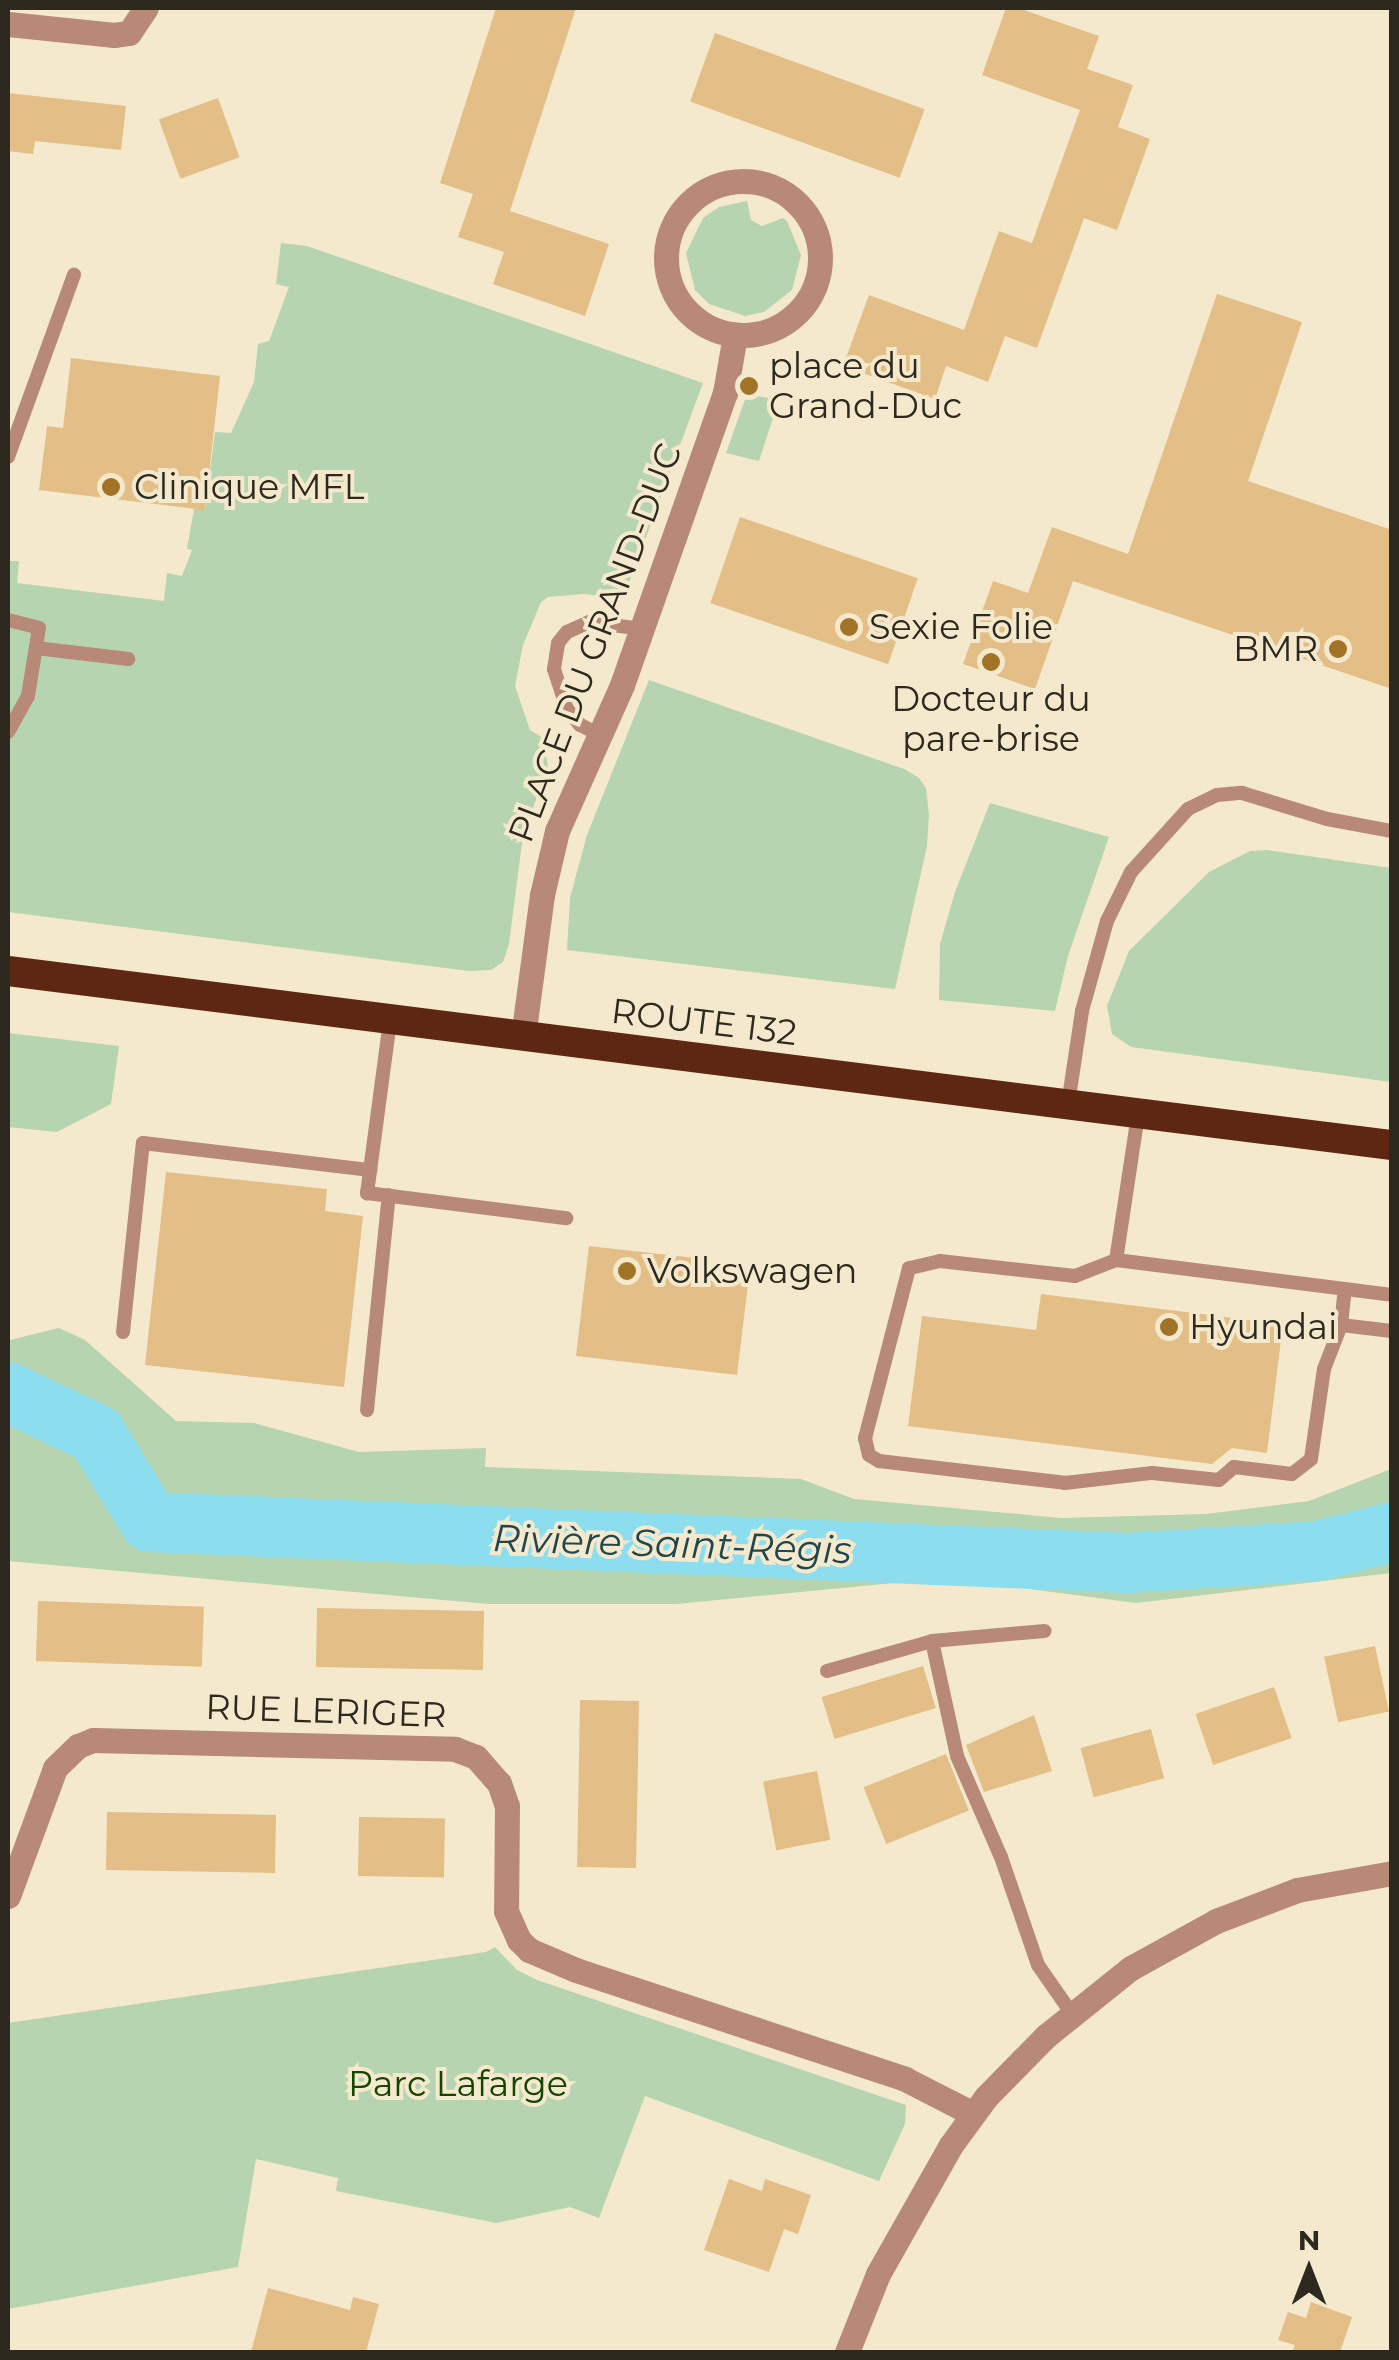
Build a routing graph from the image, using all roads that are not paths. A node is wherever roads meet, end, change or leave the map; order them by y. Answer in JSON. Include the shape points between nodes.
{"nodes":[{"id":1,"x":146,"y":8,"type":"edge"},
{"id":2,"x":8,"y":24,"type":"edge"},
{"id":3,"x":74,"y":275,"type":"dead end"},
{"id":4,"x":735,"y":335,"type":"junction"},
{"id":5,"x":8,"y":457,"type":"edge"},
{"id":6,"x":8,"y":620,"type":"edge"},
{"id":7,"x":642,"y":630,"type":"junction"},
{"id":8,"x":36,"y":648,"type":"junction"},
{"id":9,"x":128,"y":658,"type":"dead end"},
{"id":10,"x":8,"y":732,"type":"edge"},
{"id":11,"x":600,"y":735,"type":"junction"},
{"id":12,"x":1392,"y":830,"type":"edge"},
{"id":13,"x":8,"y":971,"type":"edge"},
{"id":14,"x":390,"y":1020,"type":"junction"},
{"id":15,"x":523,"y":1037,"type":"junction"},
{"id":16,"x":1068,"y":1106,"type":"junction"},
{"id":17,"x":1138,"y":1114,"type":"junction"},
{"id":18,"x":1392,"y":1146,"type":"edge"},
{"id":19,"x":370,"y":1170,"type":"junction"},
{"id":20,"x":389,"y":1195,"type":"junction"},
{"id":21,"x":566,"y":1218,"type":"dead end"},
{"id":22,"x":1116,"y":1260,"type":"junction"},
{"id":23,"x":1345,"y":1289,"type":"junction"},
{"id":24,"x":1392,"y":1295,"type":"edge"},
{"id":25,"x":1341,"y":1325,"type":"junction"},
{"id":26,"x":1392,"y":1330,"type":"edge"},
{"id":27,"x":123,"y":1332,"type":"dead end"},
{"id":28,"x":367,"y":1410,"type":"dead end"},
{"id":29,"x":1044,"y":1631,"type":"dead end"},
{"id":30,"x":932,"y":1642,"type":"junction"},
{"id":31,"x":828,"y":1671,"type":"dead end"},
{"id":32,"x":1392,"y":1872,"type":"edge"},
{"id":33,"x":8,"y":1896,"type":"edge"},
{"id":34,"x":1072,"y":2014,"type":"junction"},
{"id":35,"x":972,"y":2114,"type":"junction"},
{"id":36,"x":847,"y":2352,"type":"edge"}],
"edges":[{"from":1,"to":2,"type":"street","via":[[129,33]]},
{"from":3,"to":5,"type":"lane"},
{"from":4,"to":4,"type":"street","via":[[761,333],[796,315],[813,292],[820,265],[818,238],[804,211],[785,193],[748,180],[722,183],[688,203],[672,226],[666,254],[669,282],[682,305],[711,328]]},
{"from":4,"to":7,"type":"street","name":"PLACE DU GRAND-DUC","via":[[725,393]]},
{"from":6,"to":8,"type":"lane","via":[[39,628]]},
{"from":7,"to":11,"type":"street","name":"PLACE DU GRAND-DUC"},
{"from":7,"to":11,"type":"lane","via":[[588,622],[558,643],[554,669],[567,708]]},
{"from":8,"to":9,"type":"lane"},
{"from":8,"to":10,"type":"lane","via":[[28,696]]},
{"from":11,"to":15,"type":"street","name":"PLACE DU GRAND-DUC","via":[[549,858]]},
{"from":12,"to":16,"type":"lane","via":[[1242,793],[1188,808],[1130,872],[1107,921],[1082,1011]]},
{"from":13,"to":14,"type":"highway","name":"ROUTE 132"},
{"from":14,"to":15,"type":"highway","name":"ROUTE 132"},
{"from":14,"to":19,"type":"lane"},
{"from":15,"to":16,"type":"highway","name":"ROUTE 132"},
{"from":16,"to":17,"type":"highway","name":"ROUTE 132"},
{"from":17,"to":18,"type":"highway","name":"ROUTE 132"},
{"from":17,"to":22,"type":"lane"},
{"from":19,"to":20,"type":"lane","via":[[367,1192]]},
{"from":19,"to":27,"type":"lane","via":[[143,1143]]},
{"from":20,"to":21,"type":"lane"},
{"from":20,"to":28,"type":"lane"},
{"from":22,"to":23,"type":"lane"},
{"from":22,"to":25,"type":"lane","via":[[1075,1276],[940,1261],[910,1268],[864,1438],[869,1455],[1065,1483],[1152,1473],[1219,1480],[1234,1467],[1292,1474],[1311,1459],[1324,1369]]},
{"from":23,"to":24,"type":"lane"},
{"from":23,"to":25,"type":"lane"},
{"from":25,"to":26,"type":"lane"},
{"from":29,"to":30,"type":"lane"},
{"from":30,"to":31,"type":"lane"},
{"from":30,"to":34,"type":"lane","via":[[957,1756],[1038,1965]]},
{"from":32,"to":34,"type":"street","via":[[1298,1890],[1216,1920],[1131,1968]]},
{"from":33,"to":35,"type":"street","name":"RUE LERIGER","via":[[55,1768],[93,1740],[456,1749],[476,1757],[499,1782],[507,1806],[506,1911],[529,1950],[905,2079]]},
{"from":34,"to":35,"type":"street"},
{"from":35,"to":36,"type":"street","via":[[899,2233]]}]}
